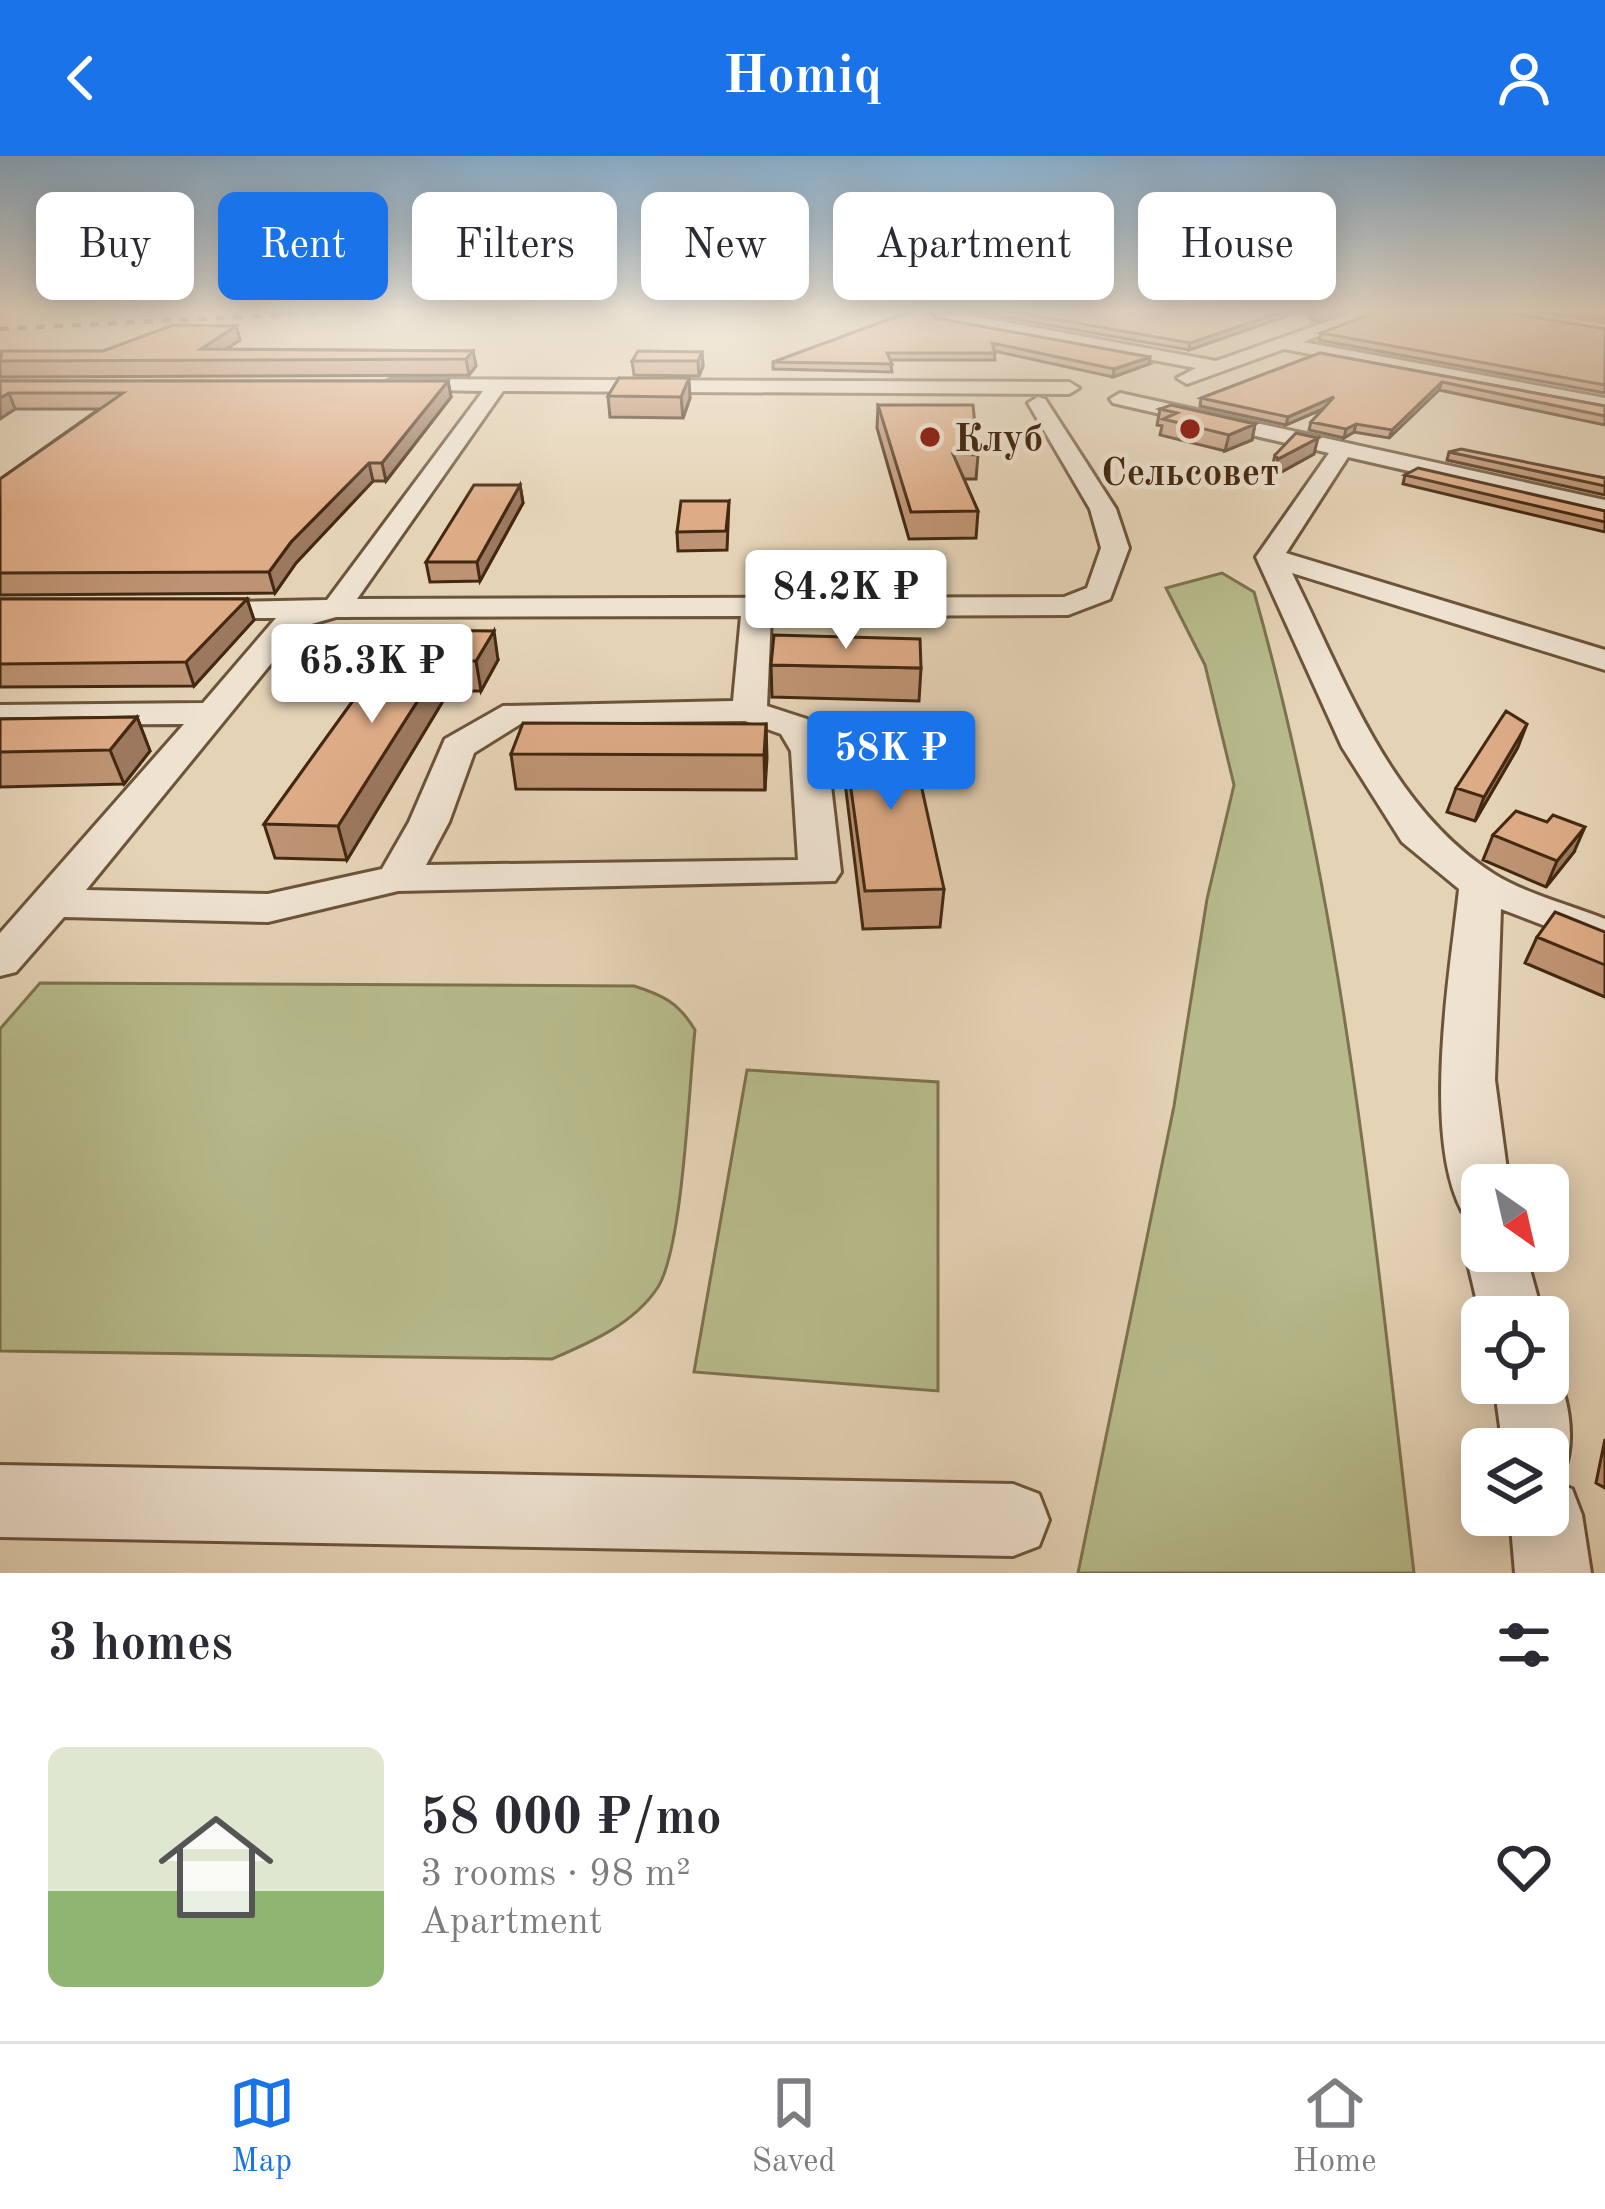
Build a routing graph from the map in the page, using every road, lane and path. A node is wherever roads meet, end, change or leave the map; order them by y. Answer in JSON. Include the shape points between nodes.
{"nodes":[{"id":1,"x":1187,"y":375,"type":"edge"},
{"id":2,"x":1451,"y":375,"type":"edge"},
{"id":3,"x":380,"y":385,"type":"edge"},
{"id":4,"x":498,"y":385,"type":"junction"},
{"id":5,"x":993,"y":387,"type":"junction"},
{"id":6,"x":1069,"y":388,"type":"junction"},
{"id":7,"x":1118,"y":400,"type":"junction"},
{"id":8,"x":1605,"y":404,"type":"edge"},
{"id":9,"x":1052,"y":410,"type":"junction"},
{"id":10,"x":1343,"y":448,"type":"junction"},
{"id":11,"x":1605,"y":508,"type":"edge"},
{"id":12,"x":1270,"y":557,"type":"junction"},
{"id":13,"x":757,"y":606,"type":"junction"},
{"id":14,"x":164,"y":608,"type":"edge"},
{"id":15,"x":337,"y":608,"type":"junction"},
{"id":16,"x":1605,"y":660,"type":"edge"},
{"id":17,"x":749,"y":711,"type":"junction"},
{"id":18,"x":212,"y":713,"type":"junction"},
{"id":19,"x":0,"y":715,"type":"edge"},
{"id":20,"x":398,"y":878,"type":"junction"},
{"id":21,"x":1481,"y":886,"type":"junction"},
{"id":22,"x":52,"y":903,"type":"junction"},
{"id":23,"x":1605,"y":935,"type":"edge"},
{"id":24,"x":0,"y":962,"type":"edge"},
{"id":25,"x":1474,"y":1164,"type":"edge"},
{"id":26,"x":0,"y":1501,"type":"edge"},
{"id":27,"x":1013,"y":1520,"type":"dead end"},
{"id":28,"x":1549,"y":1536,"type":"edge"},
{"id":29,"x":1553,"y":1573,"type":"edge"}],
"edges":[{"from":1,"to":7,"type":"street"},
{"from":2,"to":8,"type":"street"},
{"from":3,"to":4,"type":"street"},
{"from":4,"to":5,"type":"street"},
{"from":4,"to":15,"type":"street"},
{"from":5,"to":6,"type":"street"},
{"from":5,"to":9,"type":"street"},
{"from":6,"to":7,"type":"street"},
{"from":6,"to":9,"type":"street","via":[[1036,392]]},
{"from":7,"to":10,"type":"street"},
{"from":9,"to":13,"type":"street","via":[[1115,548],[1100,593],[1068,606]]},
{"from":10,"to":11,"type":"street"},
{"from":10,"to":12,"type":"street"},
{"from":12,"to":16,"type":"street"},
{"from":12,"to":21,"type":"street","via":[[1360,747],[1416,832]]},
{"from":13,"to":15,"type":"street"},
{"from":13,"to":17,"type":"street"},
{"from":14,"to":15,"type":"street"},
{"from":15,"to":18,"type":"street","via":[[290,621]]},
{"from":17,"to":20,"type":"street","via":[[515,713],[458,747]]},
{"from":17,"to":20,"type":"street","via":[[794,727],[809,751],[820,872]]},
{"from":18,"to":19,"type":"street"},
{"from":18,"to":22,"type":"street"},
{"from":20,"to":22,"type":"street","via":[[268,908]]},
{"from":21,"to":23,"type":"street"},
{"from":21,"to":25,"type":"street","via":[[1470,1018]]},
{"from":22,"to":24,"type":"street"},
{"from":26,"to":27,"type":"street"},
{"from":28,"to":29,"type":"street"}]}
